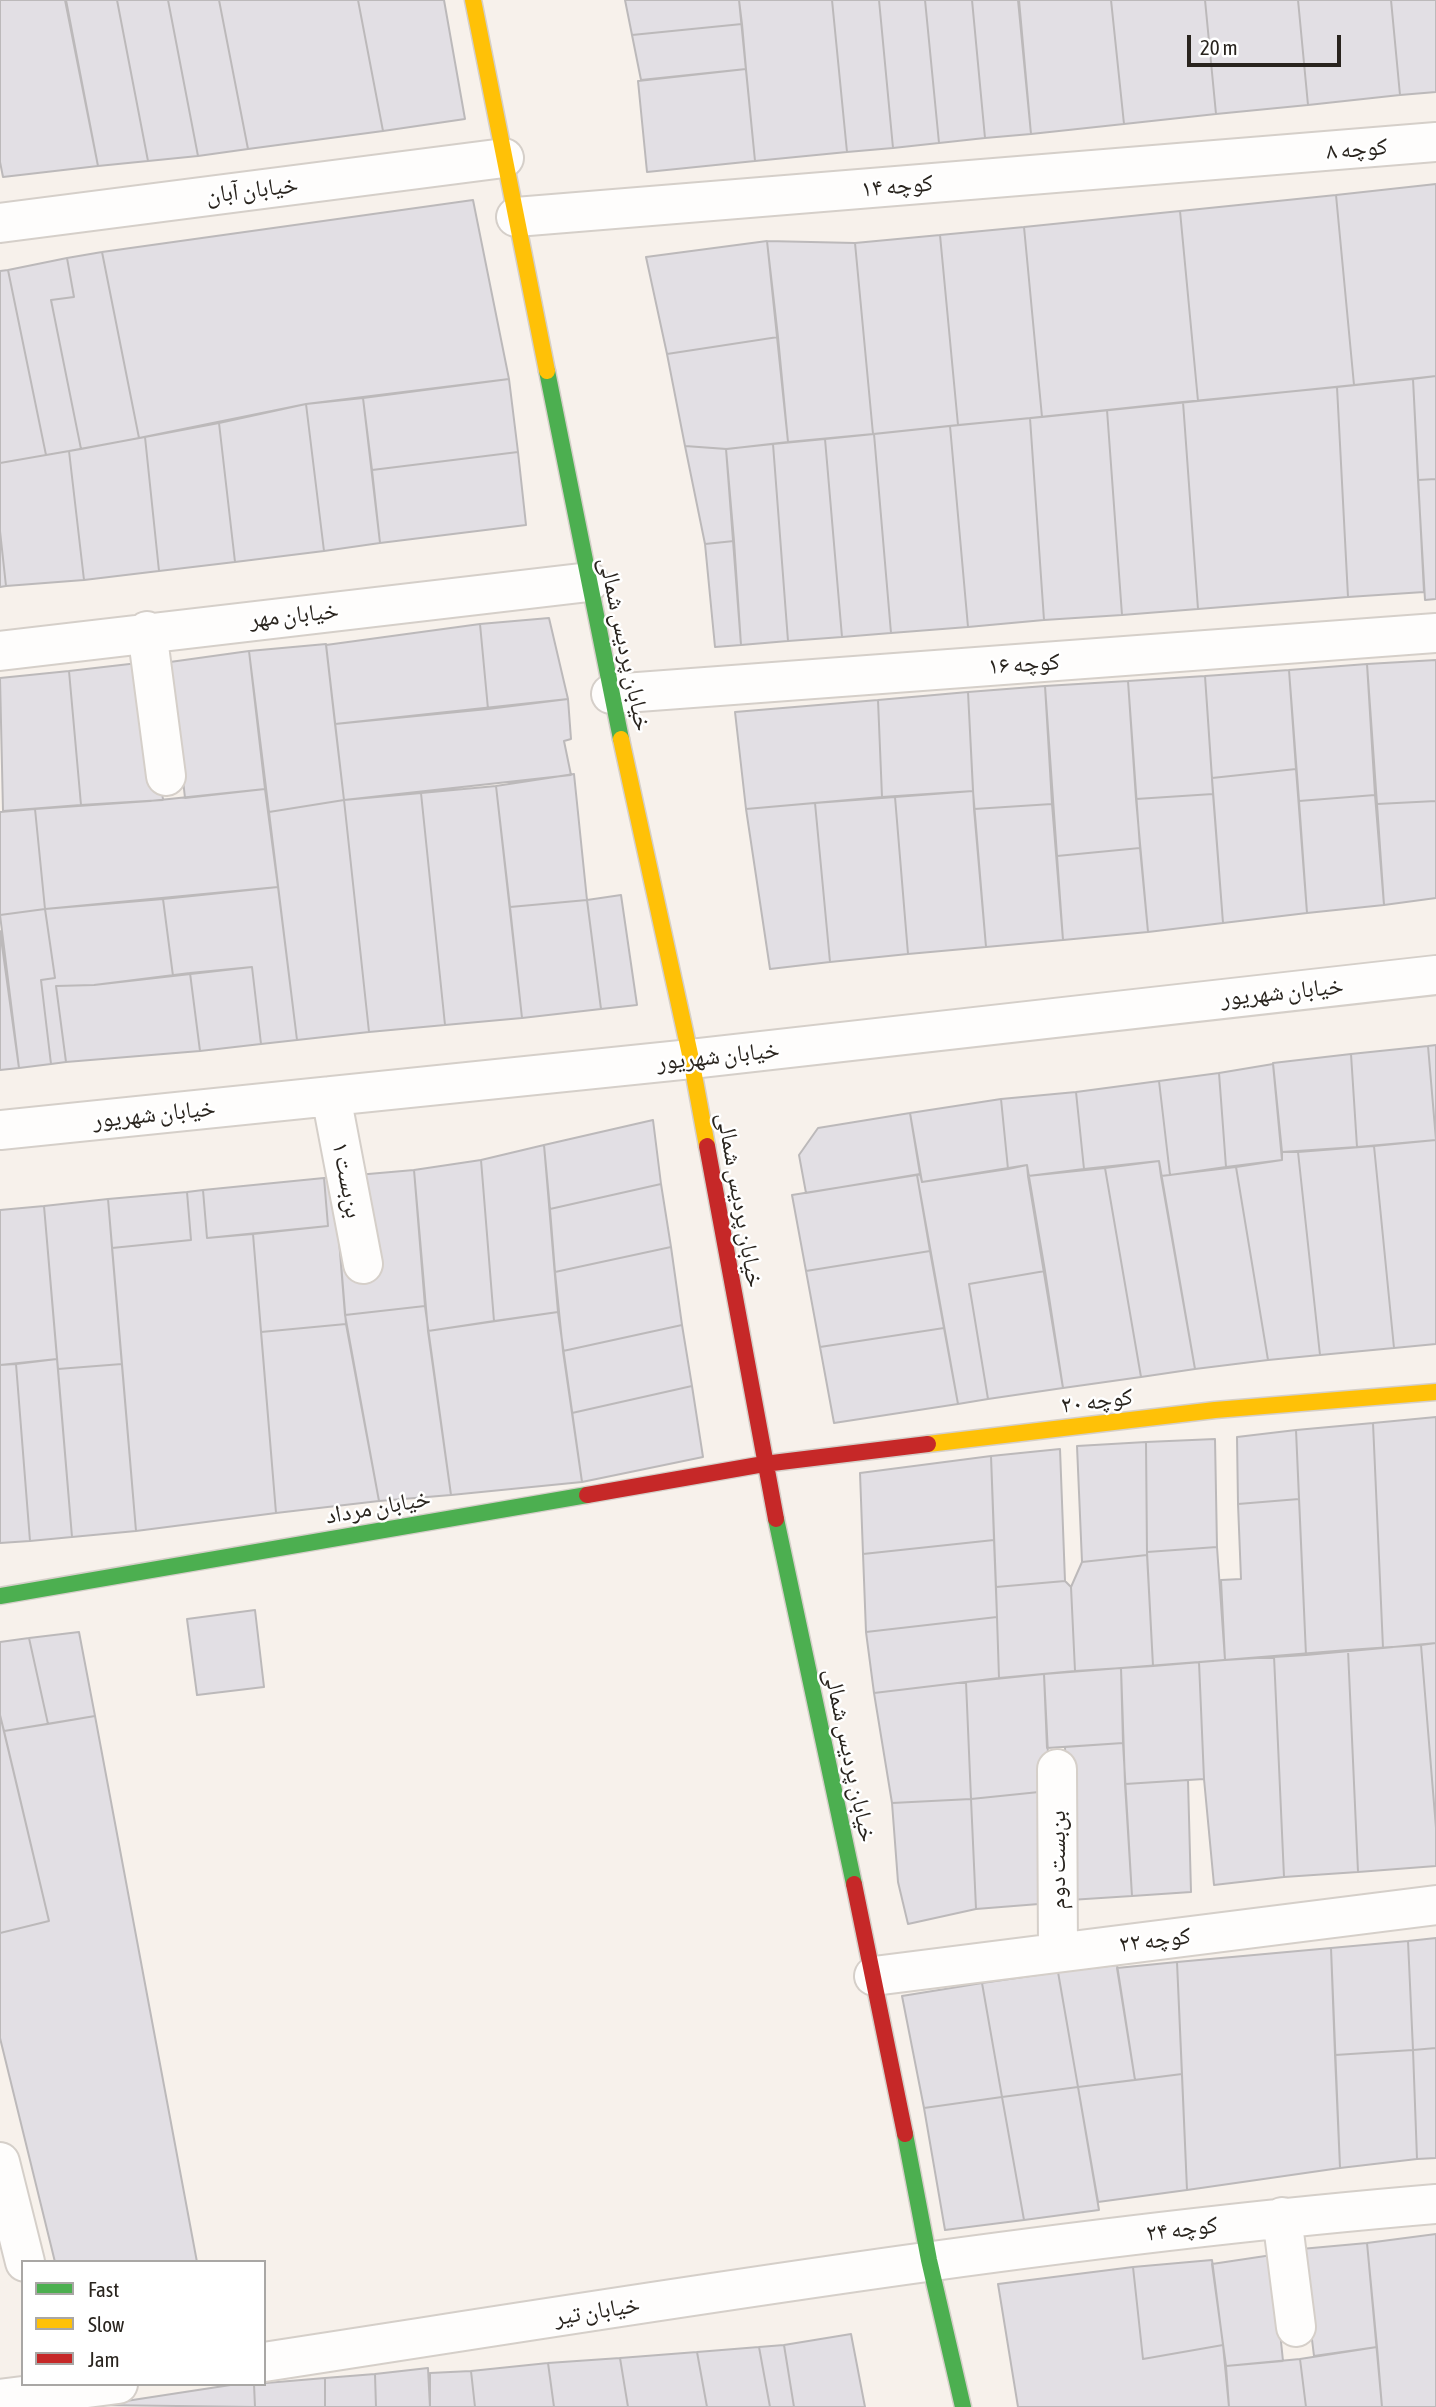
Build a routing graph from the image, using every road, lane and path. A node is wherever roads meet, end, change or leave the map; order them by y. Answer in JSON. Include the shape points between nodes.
{"nodes":[{"id":1,"x":473,"y":0,"type":"edge"},
{"id":2,"x":1436,"y":142,"type":"edge"},
{"id":3,"x":1278,"y":155,"type":"joint"},
{"id":4,"x":504,"y":158,"type":"junction"},
{"id":5,"x":516,"y":217,"type":"junction"},
{"id":6,"x":0,"y":223,"type":"edge"},
{"id":7,"x":589,"y":582,"type":"junction"},
{"id":8,"x":147,"y":631,"type":"junction"},
{"id":9,"x":1436,"y":633,"type":"edge"},
{"id":10,"x":0,"y":651,"type":"edge"},
{"id":11,"x":611,"y":694,"type":"junction"},
{"id":12,"x":166,"y":776,"type":"dead end"},
{"id":13,"x":1436,"y":975,"type":"edge"},
{"id":14,"x":691,"y":1059,"type":"junction"},
{"id":15,"x":331,"y":1096,"type":"junction"},
{"id":16,"x":0,"y":1130,"type":"edge"},
{"id":17,"x":363,"y":1264,"type":"dead end"},
{"id":18,"x":1436,"y":1392,"type":"edge"},
{"id":19,"x":764,"y":1464,"type":"junction"},
{"id":20,"x":0,"y":1595,"type":"edge"},
{"id":21,"x":1057,"y":1769,"type":"dead end"},
{"id":22,"x":1436,"y":1905,"type":"edge"},
{"id":23,"x":1058,"y":1951,"type":"junction"},
{"id":24,"x":874,"y":1976,"type":"junction"},
{"id":25,"x":0,"y":2162,"type":"edge"},
{"id":26,"x":1436,"y":2204,"type":"edge"},
{"id":27,"x":1282,"y":2217,"type":"junction"},
{"id":28,"x":24,"y":2260,"type":"edge"},
{"id":29,"x":929,"y":2260,"type":"junction"},
{"id":30,"x":1296,"y":2328,"type":"dead end"},
{"id":31,"x":266,"y":2362,"type":"edge"},
{"id":32,"x":107,"y":2386,"type":"edge"},
{"id":33,"x":57,"y":2395,"type":"edge"},
{"id":34,"x":0,"y":2399,"type":"edge"},
{"id":35,"x":963,"y":2407,"type":"edge"}],
"edges":[{"from":1,"to":4,"type":"street","name":"خیابان پردیس شمالی"},
{"from":2,"to":3,"type":"street","name":"کوچه ۸"},
{"from":3,"to":5,"type":"street","name":"کوچه ۱۴"},
{"from":4,"to":5,"type":"street","name":"خیابان پردیس شمالی"},
{"from":4,"to":6,"type":"street","name":"خیابان آبان"},
{"from":5,"to":7,"type":"street","name":"خیابان پردیس شمالی"},
{"from":7,"to":8,"type":"street","name":"خیابان مهر"},
{"from":7,"to":11,"type":"street","name":"خیابان پردیس شمالی"},
{"from":8,"to":10,"type":"street","name":"خیابان مهر"},
{"from":8,"to":12,"type":"street"},
{"from":9,"to":11,"type":"street","name":"کوچه ۱۶"},
{"from":11,"to":14,"type":"street","name":"خیابان پردیس شمالی"},
{"from":13,"to":14,"type":"street","name":"خیابان شهریور"},
{"from":14,"to":15,"type":"street","name":"خیابان شهریور"},
{"from":14,"to":19,"type":"street","name":"خیابان پردیس شمالی"},
{"from":15,"to":16,"type":"street","name":"خیابان شهریور"},
{"from":15,"to":17,"type":"street","name":"بن‌بست ۱"},
{"from":18,"to":19,"type":"street","name":"کوچه ۲۰","via":[[1215,1410]]},
{"from":19,"to":20,"type":"street","name":"خیابان مرداد"},
{"from":19,"to":24,"type":"street","name":"خیابان پردیس شمالی"},
{"from":21,"to":23,"type":"street","name":"بن‌بست دوم"},
{"from":22,"to":23,"type":"street","name":"کوچه ۲۲"},
{"from":23,"to":24,"type":"street","name":"کوچه ۲۲"},
{"from":24,"to":29,"type":"street","name":"خیابان پردیس شمالی"},
{"from":25,"to":28,"type":"street"},
{"from":26,"to":27,"type":"street","name":"کوچه ۲۴"},
{"from":27,"to":29,"type":"street","name":"کوچه ۲۴"},
{"from":27,"to":30,"type":"street"},
{"from":29,"to":31,"type":"street","name":"خیابان تیر"},
{"from":29,"to":35,"type":"street","name":"خیابان پردیس شمالی"},
{"from":32,"to":33,"type":"street"},
{"from":33,"to":34,"type":"street"}]}
